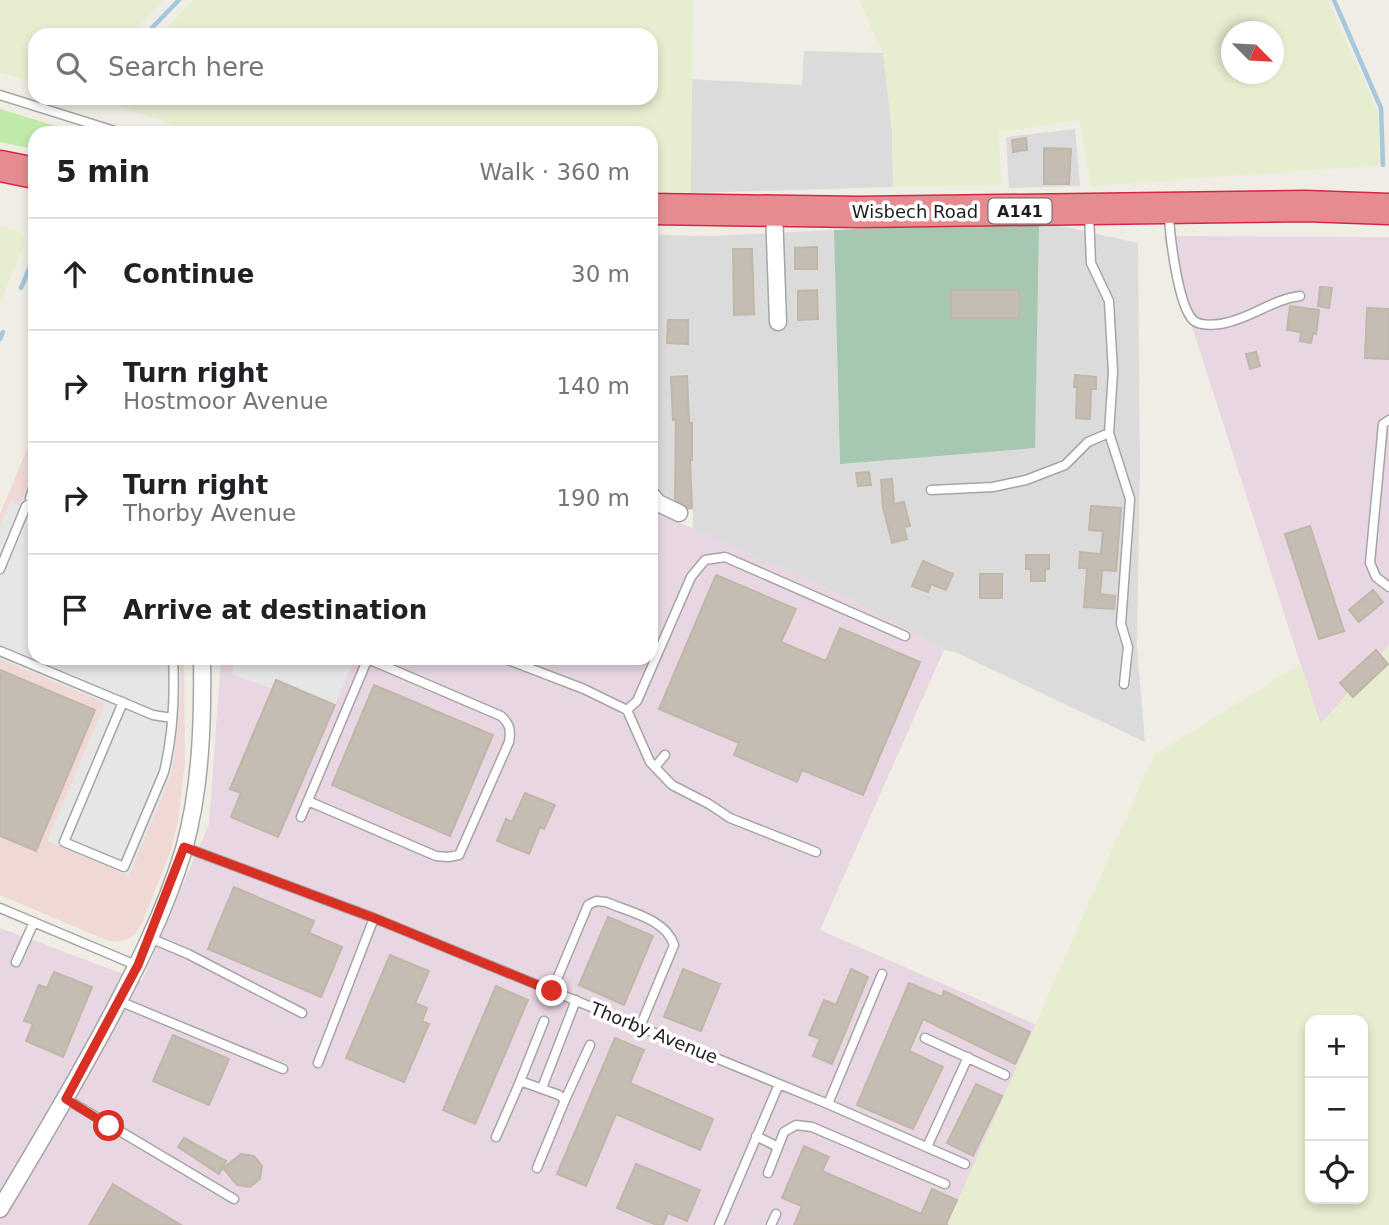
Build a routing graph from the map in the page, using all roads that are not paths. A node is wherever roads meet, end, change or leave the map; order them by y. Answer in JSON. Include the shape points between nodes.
{"nodes":[{"id":1,"x":0,"y":95,"type":"edge"},
{"id":2,"x":28,"y":104,"type":"edge"},
{"id":3,"x":32,"y":105,"type":"edge"},
{"id":4,"x":99,"y":126,"type":"edge"},
{"id":5,"x":0,"y":166,"type":"edge"},
{"id":6,"x":28,"y":172,"type":"edge"},
{"id":7,"x":0,"y":186,"type":"edge"},
{"id":8,"x":28,"y":188,"type":"edge"},
{"id":9,"x":658,"y":209,"type":"edge"},
{"id":10,"x":1169,"y":209,"type":"junction"},
{"id":11,"x":1389,"y":209,"type":"edge"},
{"id":12,"x":1089,"y":210,"type":"junction"},
{"id":13,"x":774,"y":211,"type":"junction"},
{"id":14,"x":1300,"y":296,"type":"dead end"},
{"id":15,"x":778,"y":322,"type":"dead end"},
{"id":16,"x":1389,"y":420,"type":"edge"},
{"id":17,"x":1108,"y":433,"type":"junction"},
{"id":18,"x":931,"y":490,"type":"dead end"},
{"id":19,"x":658,"y":503,"type":"edge"},
{"id":20,"x":28,"y":505,"type":"edge"},
{"id":21,"x":679,"y":513,"type":"dead end"},
{"id":22,"x":0,"y":569,"type":"edge"},
{"id":23,"x":1389,"y":586,"type":"edge"},
{"id":24,"x":905,"y":636,"type":"dead end"},
{"id":25,"x":0,"y":651,"type":"edge"},
{"id":26,"x":658,"y":653,"type":"edge"},
{"id":27,"x":28,"y":663,"type":"edge"},
{"id":28,"x":34,"y":665,"type":"edge"},
{"id":29,"x":173,"y":665,"type":"edge"},
{"id":30,"x":202,"y":665,"type":"edge"},
{"id":31,"x":365,"y":665,"type":"edge"},
{"id":32,"x":382,"y":665,"type":"edge"},
{"id":33,"x":521,"y":665,"type":"edge"},
{"id":34,"x":653,"y":665,"type":"edge"},
{"id":35,"x":1124,"y":684,"type":"dead end"},
{"id":36,"x":123,"y":702,"type":"junction"},
{"id":37,"x":627,"y":710,"type":"junction"},
{"id":38,"x":172,"y":719,"type":"junction"},
{"id":39,"x":665,"y":755,"type":"dead end"},
{"id":40,"x":654,"y":767,"type":"junction"},
{"id":41,"x":308,"y":801,"type":"junction"},
{"id":42,"x":301,"y":817,"type":"dead end"},
{"id":43,"x":184,"y":847,"type":"junction"},
{"id":44,"x":816,"y":852,"type":"dead end"},
{"id":45,"x":0,"y":908,"type":"edge"},
{"id":46,"x":374,"y":918,"type":"junction"},
{"id":47,"x":34,"y":922,"type":"junction"},
{"id":48,"x":150,"y":938,"type":"junction"},
{"id":49,"x":16,"y":962,"type":"dead end"},
{"id":50,"x":138,"y":965,"type":"junction"},
{"id":51,"x":882,"y":974,"type":"dead end"},
{"id":52,"x":552,"y":991,"type":"junction"},
{"id":53,"x":576,"y":1000,"type":"junction"},
{"id":54,"x":119,"y":1001,"type":"junction"},
{"id":55,"x":302,"y":1013,"type":"dead end"},
{"id":56,"x":544,"y":1021,"type":"dead end"},
{"id":57,"x":640,"y":1027,"type":"junction"},
{"id":58,"x":925,"y":1038,"type":"dead end"},
{"id":59,"x":590,"y":1045,"type":"dead end"},
{"id":60,"x":968,"y":1057,"type":"junction"},
{"id":61,"x":318,"y":1063,"type":"dead end"},
{"id":62,"x":283,"y":1069,"type":"dead end"},
{"id":63,"x":1005,"y":1076,"type":"dead end"},
{"id":64,"x":519,"y":1084,"type":"junction"},
{"id":65,"x":779,"y":1084,"type":"junction"},
{"id":66,"x":542,"y":1088,"type":"junction"},
{"id":67,"x":66,"y":1099,"type":"junction"},
{"id":68,"x":565,"y":1100,"type":"junction"},
{"id":69,"x":828,"y":1104,"type":"junction"},
{"id":70,"x":757,"y":1136,"type":"junction"},
{"id":71,"x":496,"y":1137,"type":"dead end"},
{"id":72,"x":779,"y":1147,"type":"junction"},
{"id":73,"x":927,"y":1147,"type":"junction"},
{"id":74,"x":965,"y":1164,"type":"dead end"},
{"id":75,"x":537,"y":1168,"type":"dead end"},
{"id":76,"x":768,"y":1173,"type":"dead end"},
{"id":77,"x":945,"y":1184,"type":"dead end"},
{"id":78,"x":234,"y":1199,"type":"dead end"},
{"id":79,"x":0,"y":1209,"type":"edge"},
{"id":80,"x":776,"y":1214,"type":"dead end"},
{"id":81,"x":719,"y":1225,"type":"edge"},
{"id":82,"x":771,"y":1225,"type":"edge"}],
"edges":[{"from":1,"to":2,"type":"lane"},
{"from":3,"to":4,"type":"lane"},
{"from":5,"to":6,"type":"highway"},
{"from":7,"to":8,"type":"highway"},
{"from":9,"to":13,"type":"highway","name":"Wisbech Road","number":"A141"},
{"from":10,"to":11,"type":"highway","name":"Wisbech Road","number":"A141"},
{"from":10,"to":12,"type":"highway","name":"Wisbech Road","number":"A141"},
{"from":10,"to":14,"type":"lane","via":[[1170,247],[1191,319],[1199,324],[1227,323]]},
{"from":12,"to":13,"type":"highway","name":"Wisbech Road","number":"A141"},
{"from":12,"to":17,"type":"lane","via":[[1091,263],[1109,301],[1113,372]]},
{"from":13,"to":15,"type":"street"},
{"from":16,"to":23,"type":"lane","via":[[1383,424],[1370,563],[1376,577]]},
{"from":17,"to":18,"type":"lane","via":[[1088,442],[1065,465],[1026,480],[993,487]]},
{"from":17,"to":35,"type":"lane","via":[[1130,499],[1121,624],[1128,646]]},
{"from":19,"to":21,"type":"street"},
{"from":20,"to":22,"type":"lane"},
{"from":24,"to":26,"type":"lane","via":[[724,557],[705,560],[691,577]]},
{"from":25,"to":27,"type":"lane"},
{"from":28,"to":36,"type":"lane"},
{"from":29,"to":38,"type":"lane"},
{"from":30,"to":43,"type":"street","via":[[201,738]]},
{"from":31,"to":41,"type":"lane"},
{"from":32,"to":41,"type":"lane","via":[[509,723],[509,742],[459,855],[436,856]]},
{"from":33,"to":37,"type":"lane"},
{"from":34,"to":37,"type":"lane","via":[[637,701]]},
{"from":36,"to":38,"type":"lane"},
{"from":36,"to":38,"type":"lane","via":[[64,842],[124,867],[164,772]]},
{"from":37,"to":40,"type":"lane"},
{"from":39,"to":40,"type":"lane"},
{"from":40,"to":44,"type":"lane","via":[[672,785],[730,818]]},
{"from":41,"to":42,"type":"lane"},
{"from":43,"to":46,"type":"lane","name":"Thorby Avenue"},
{"from":43,"to":48,"type":"street"},
{"from":45,"to":47,"type":"lane"},
{"from":46,"to":52,"type":"lane","name":"Thorby Avenue"},
{"from":46,"to":61,"type":"lane"},
{"from":47,"to":49,"type":"lane"},
{"from":47,"to":50,"type":"lane"},
{"from":48,"to":50,"type":"street"},
{"from":48,"to":55,"type":"lane"},
{"from":50,"to":54,"type":"street"},
{"from":51,"to":69,"type":"lane"},
{"from":52,"to":53,"type":"lane","name":"Thorby Avenue"},
{"from":52,"to":57,"type":"lane","via":[[588,905],[606,902],[663,927],[674,945]]},
{"from":53,"to":57,"type":"lane","name":"Thorby Avenue"},
{"from":53,"to":66,"type":"lane"},
{"from":54,"to":62,"type":"lane"},
{"from":54,"to":67,"type":"street"},
{"from":56,"to":64,"type":"lane"},
{"from":57,"to":65,"type":"lane","name":"Thorby Avenue"},
{"from":58,"to":60,"type":"lane"},
{"from":59,"to":68,"type":"lane"},
{"from":60,"to":63,"type":"lane"},
{"from":60,"to":73,"type":"lane"},
{"from":64,"to":66,"type":"lane"},
{"from":64,"to":71,"type":"lane"},
{"from":65,"to":69,"type":"lane","name":"Thorby Avenue"},
{"from":65,"to":70,"type":"lane"},
{"from":66,"to":68,"type":"lane"},
{"from":67,"to":78,"type":"lane"},
{"from":67,"to":79,"type":"street"},
{"from":68,"to":75,"type":"lane"},
{"from":69,"to":73,"type":"lane","name":"Thorby Avenue"},
{"from":70,"to":72,"type":"lane"},
{"from":70,"to":81,"type":"lane"},
{"from":72,"to":76,"type":"lane"},
{"from":72,"to":77,"type":"lane","via":[[785,1132],[796,1125],[812,1127]]},
{"from":73,"to":74,"type":"lane","name":"Thorby Avenue"},
{"from":80,"to":82,"type":"lane"}]}
